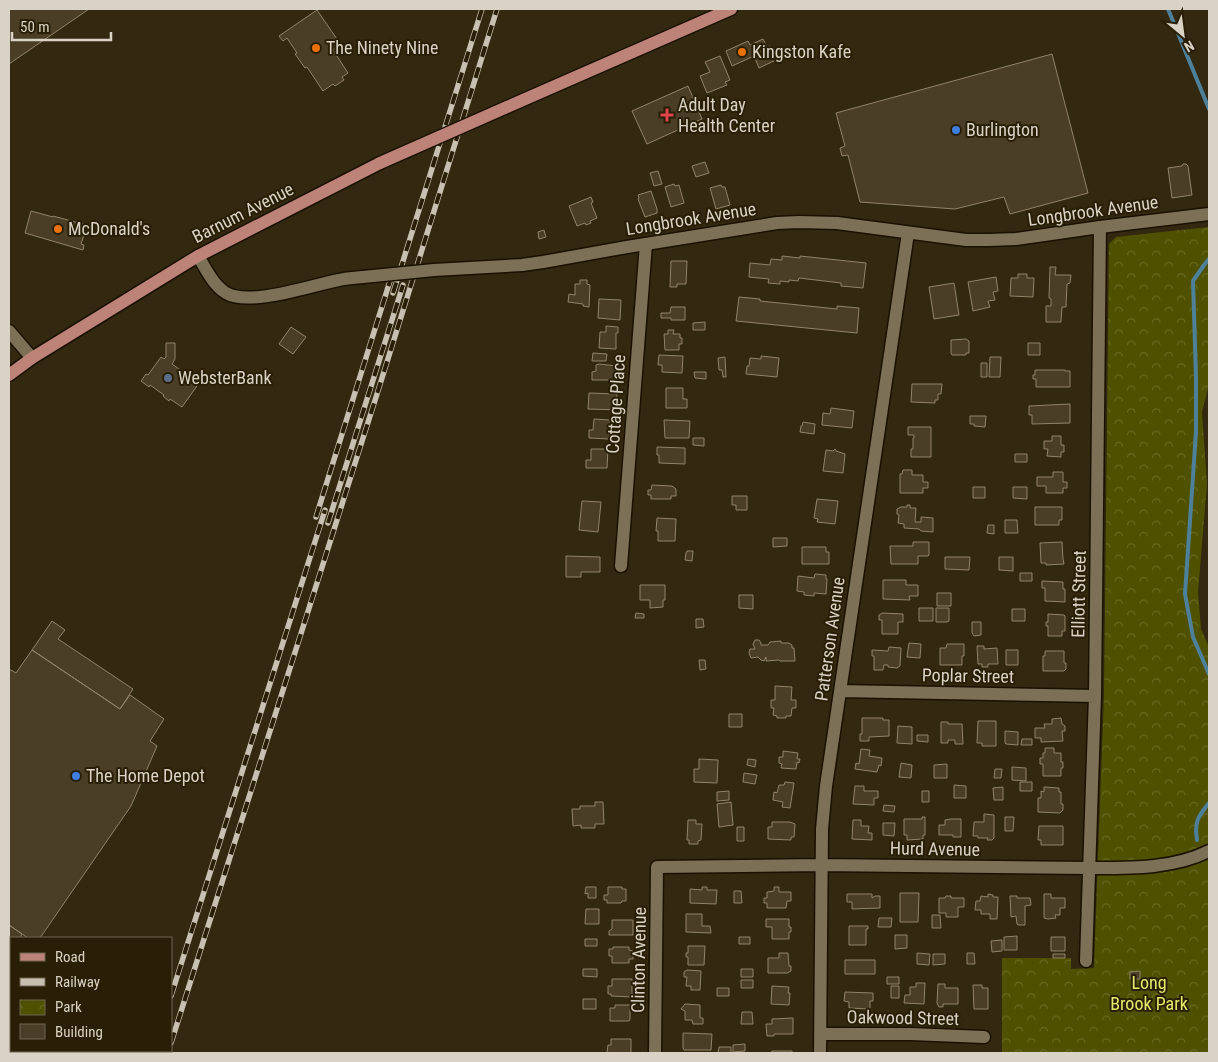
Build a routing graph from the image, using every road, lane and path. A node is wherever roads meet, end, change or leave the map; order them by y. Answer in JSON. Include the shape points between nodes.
{"nodes":[{"id":1,"x":732,"y":9,"type":"edge"},
{"id":2,"x":1209,"y":214,"type":"edge"},
{"id":3,"x":1100,"y":227,"type":"junction"},
{"id":4,"x":908,"y":233,"type":"junction"},
{"id":5,"x":646,"y":244,"type":"junction"},
{"id":6,"x":198,"y":256,"type":"junction"},
{"id":7,"x":9,"y":331,"type":"edge"},
{"id":8,"x":32,"y":358,"type":"junction"},
{"id":9,"x":10,"y":372,"type":"edge"},
{"id":10,"x":621,"y":566,"type":"dead end"},
{"id":11,"x":840,"y":691,"type":"junction"},
{"id":12,"x":1096,"y":696,"type":"junction"},
{"id":13,"x":1209,"y":851,"type":"edge"},
{"id":14,"x":821,"y":865,"type":"junction"},
{"id":15,"x":657,"y":867,"type":"joint"},
{"id":16,"x":1090,"y":868,"type":"junction"},
{"id":17,"x":1086,"y":961,"type":"dead end"},
{"id":18,"x":820,"y":1034,"type":"junction"},
{"id":19,"x":984,"y":1037,"type":"dead end"},
{"id":20,"x":655,"y":1053,"type":"edge"},
{"id":21,"x":820,"y":1053,"type":"edge"}],
"edges":[{"from":1,"to":6,"type":"main road","name":"Barnum Avenue","bridge":true,"via":[[380,163]]},
{"from":2,"to":3,"type":"street","name":"Longbrook Avenue"},
{"from":3,"to":4,"type":"street","name":"Longbrook Avenue","via":[[998,240]]},
{"from":3,"to":12,"type":"street","name":"Elliott Street"},
{"from":4,"to":5,"type":"street","name":"Longbrook Avenue","via":[[837,223],[799,222]]},
{"from":4,"to":11,"type":"street","name":"Patterson Avenue"},
{"from":5,"to":6,"type":"street","name":"Longbrook Avenue","bridge":true,"via":[[522,265],[341,279],[255,298],[238,297],[219,288]]},
{"from":5,"to":10,"type":"street","name":"Cottage Place"},
{"from":6,"to":8,"type":"main road","name":"Barnum Avenue"},
{"from":7,"to":8,"type":"street"},
{"from":8,"to":9,"type":"main road","name":"Barnum Avenue"},
{"from":11,"to":12,"type":"street","name":"Poplar Street"},
{"from":11,"to":14,"type":"street","name":"Patterson Avenue","via":[[826,786]]},
{"from":12,"to":16,"type":"street","name":"Elliott Street"},
{"from":13,"to":16,"type":"street","name":"Hurd Avenue","via":[[1184,861],[1153,866]]},
{"from":14,"to":15,"type":"street","name":"Hurd Avenue"},
{"from":14,"to":16,"type":"street","name":"Hurd Avenue"},
{"from":14,"to":18,"type":"street","name":"Patterson Avenue"},
{"from":15,"to":20,"type":"street","name":"Clinton Avenue"},
{"from":16,"to":17,"type":"street","name":"Elliott Street"},
{"from":18,"to":19,"type":"street","name":"Oakwood Street"},
{"from":18,"to":21,"type":"street","name":"Patterson Avenue"}]}
